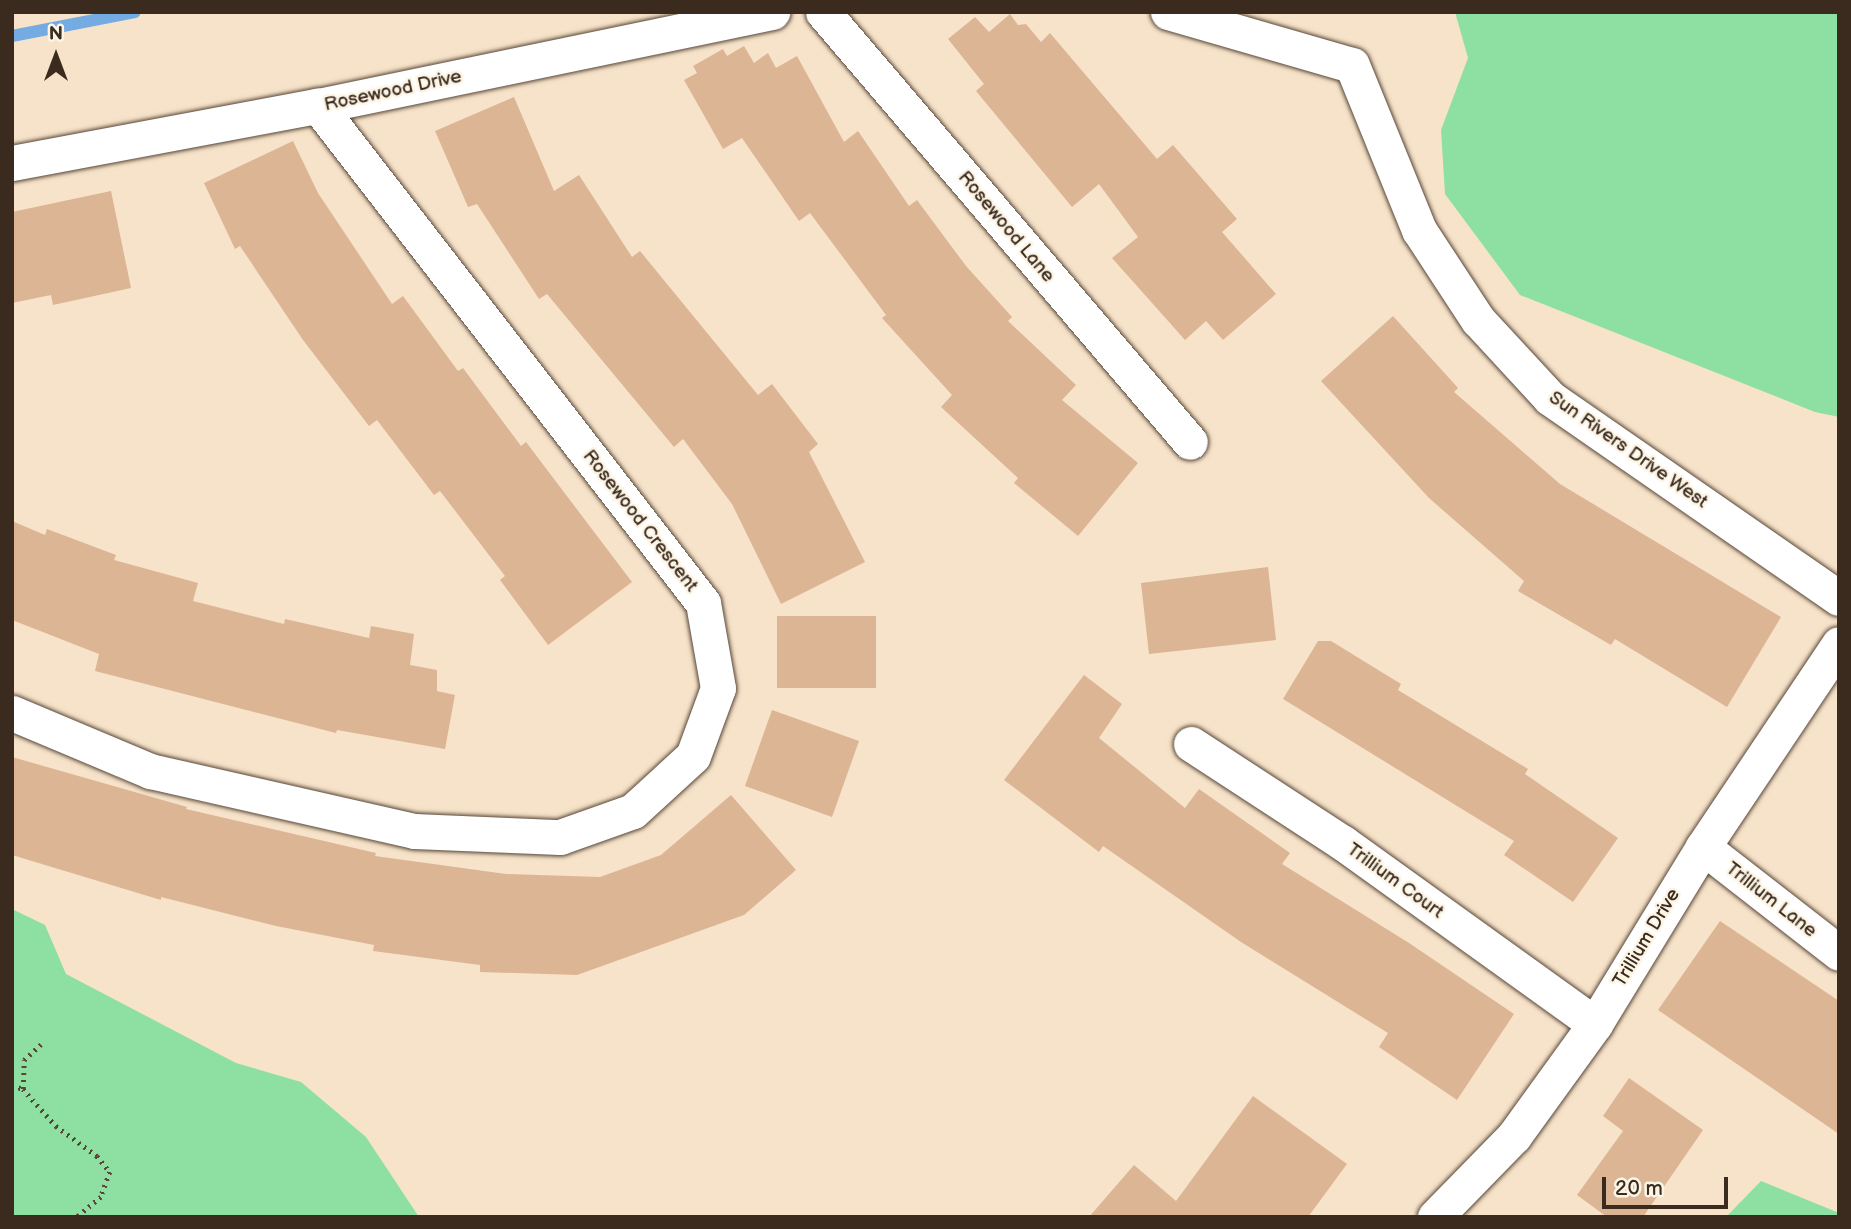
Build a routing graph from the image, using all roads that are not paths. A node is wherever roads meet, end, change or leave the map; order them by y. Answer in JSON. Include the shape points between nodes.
{"nodes":[{"id":1,"x":772,"y":12,"type":"edge"},
{"id":2,"x":823,"y":12,"type":"edge"},
{"id":3,"x":1168,"y":12,"type":"edge"},
{"id":4,"x":318,"y":106,"type":"junction"},
{"id":5,"x":12,"y":163,"type":"edge"},
{"id":6,"x":1190,"y":442,"type":"dead end"},
{"id":7,"x":1839,"y":598,"type":"edge"},
{"id":8,"x":1839,"y":643,"type":"edge"},
{"id":9,"x":12,"y":713,"type":"edge"},
{"id":10,"x":1191,"y":744,"type":"dead end"},
{"id":11,"x":1703,"y":847,"type":"junction"},
{"id":12,"x":1839,"y":953,"type":"edge"},
{"id":13,"x":1595,"y":1024,"type":"junction"},
{"id":14,"x":1435,"y":1217,"type":"edge"}],
"edges":[{"from":1,"to":4,"type":"street","name":"Rosewood Drive"},
{"from":2,"to":6,"type":"street","name":"Rosewood Lane"},
{"from":3,"to":7,"type":"street","name":"Sun Rivers Drive West","via":[[1352,65],[1419,230],[1478,320],[1550,398]]},
{"from":4,"to":5,"type":"street","name":"Rosewood Drive"},
{"from":4,"to":9,"type":"street","name":"Rosewood Crescent","via":[[703,603],[718,688],[693,756],[633,811],[560,837],[414,831],[150,771]]},
{"from":8,"to":11,"type":"street","name":"Trillium Drive"},
{"from":10,"to":13,"type":"street","name":"Trillium Court","via":[[1343,843]]},
{"from":11,"to":12,"type":"street","name":"Trillium Lane"},
{"from":11,"to":13,"type":"street","name":"Trillium Drive"},
{"from":13,"to":14,"type":"street","name":"Trillium Drive","via":[[1514,1136]]}]}
